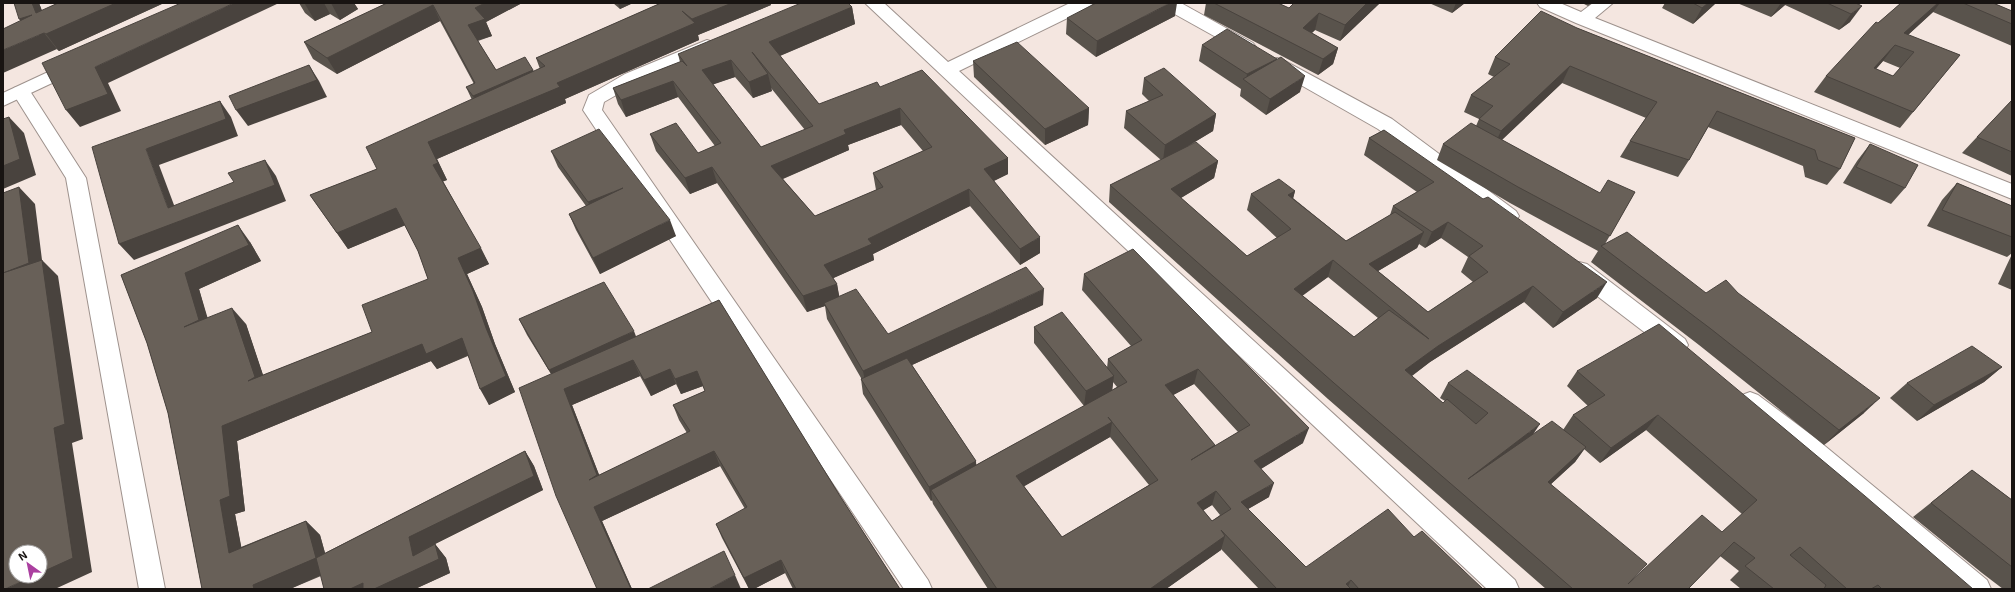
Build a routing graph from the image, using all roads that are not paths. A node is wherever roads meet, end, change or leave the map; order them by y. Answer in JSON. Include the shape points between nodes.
{"nodes":[{"id":1,"x":874,"y":3,"type":"edge"},
{"id":2,"x":1084,"y":3,"type":"edge"},
{"id":3,"x":1168,"y":3,"type":"edge"},
{"id":4,"x":1546,"y":3,"type":"edge"},
{"id":5,"x":1604,"y":3,"type":"edge"},
{"id":6,"x":1582,"y":19,"type":"junction"},
{"id":7,"x":725,"y":38,"type":"edge"},
{"id":8,"x":89,"y":58,"type":"edge"},
{"id":9,"x":946,"y":70,"type":"junction"},
{"id":10,"x":12,"y":96,"type":"edge"},
{"id":11,"x":2012,"y":192,"type":"edge"},
{"id":12,"x":1527,"y":230,"type":"edge"},
{"id":13,"x":1565,"y":259,"type":"edge"},
{"id":14,"x":1691,"y":356,"type":"edge"},
{"id":15,"x":1735,"y":390,"type":"edge"},
{"id":16,"x":152,"y":589,"type":"edge"},
{"id":17,"x":920,"y":589,"type":"edge"},
{"id":18,"x":1506,"y":589,"type":"edge"},
{"id":19,"x":1978,"y":589,"type":"edge"}],
"edges":[{"from":1,"to":9,"type":"street"},
{"from":2,"to":9,"type":"street"},
{"from":3,"to":12,"type":"street","via":[[1385,124]]},
{"from":4,"to":6,"type":"street"},
{"from":5,"to":6,"type":"street"},
{"from":6,"to":11,"type":"street"},
{"from":7,"to":17,"type":"street","via":[[632,78],[596,99],[592,110]]},
{"from":8,"to":10,"type":"street"},
{"from":9,"to":18,"type":"street"},
{"from":10,"to":16,"type":"street","via":[[76,178]]},
{"from":13,"to":14,"type":"street"},
{"from":15,"to":19,"type":"street","via":[[1805,444]]}]}
